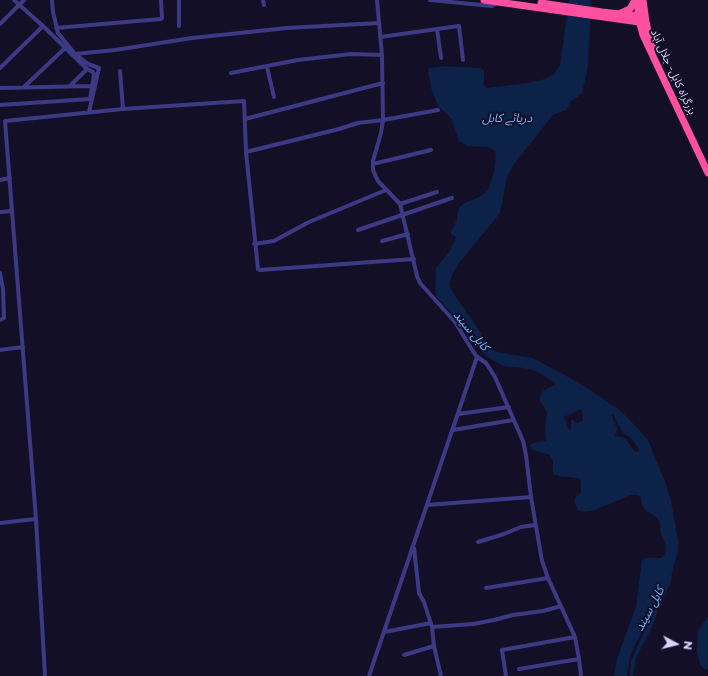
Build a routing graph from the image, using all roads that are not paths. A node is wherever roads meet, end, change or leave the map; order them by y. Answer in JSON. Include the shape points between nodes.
{"nodes":[{"id":1,"x":14,"y":0,"type":"edge"},
{"id":2,"x":24,"y":0,"type":"edge"},
{"id":3,"x":52,"y":0,"type":"edge"},
{"id":4,"x":161,"y":0,"type":"edge"},
{"id":5,"x":179,"y":0,"type":"edge"},
{"id":6,"x":377,"y":0,"type":"edge"},
{"id":7,"x":430,"y":0,"type":"edge"},
{"id":8,"x":484,"y":0,"type":"edge"},
{"id":9,"x":522,"y":0,"type":"edge"},
{"id":10,"x":635,"y":0,"type":"edge"},
{"id":11,"x":638,"y":0,"type":"edge"},
{"id":12,"x":644,"y":0,"type":"edge"},
{"id":13,"x":499,"y":2,"type":"junction"},
{"id":14,"x":18,"y":5,"type":"junction"},
{"id":15,"x":563,"y":9,"type":"junction"},
{"id":16,"x":619,"y":13,"type":"junction"},
{"id":17,"x":602,"y":15,"type":"junction"},
{"id":18,"x":642,"y":19,"type":"junction"},
{"id":19,"x":379,"y":23,"type":"junction"},
{"id":20,"x":0,"y":24,"type":"edge"},
{"id":21,"x":43,"y":26,"type":"junction"},
{"id":22,"x":179,"y":26,"type":"dead end"},
{"id":23,"x":56,"y":28,"type":"junction"},
{"id":24,"x":437,"y":29,"type":"junction"},
{"id":25,"x":380,"y":37,"type":"junction"},
{"id":26,"x":65,"y":48,"type":"junction"},
{"id":27,"x":75,"y":54,"type":"junction"},
{"id":28,"x":382,"y":55,"type":"junction"},
{"id":29,"x":440,"y":58,"type":"dead end"},
{"id":30,"x":463,"y":60,"type":"dead end"},
{"id":31,"x":266,"y":67,"type":"junction"},
{"id":32,"x":0,"y":68,"type":"edge"},
{"id":33,"x":87,"y":69,"type":"junction"},
{"id":34,"x":120,"y":71,"type":"dead end"},
{"id":35,"x":231,"y":73,"type":"dead end"},
{"id":36,"x":384,"y":83,"type":"junction"},
{"id":37,"x":70,"y":86,"type":"junction"},
{"id":38,"x":92,"y":86,"type":"junction"},
{"id":39,"x":24,"y":87,"type":"junction"},
{"id":40,"x":0,"y":88,"type":"edge"},
{"id":41,"x":670,"y":89,"type":"junction"},
{"id":42,"x":274,"y":97,"type":"dead end"},
{"id":43,"x":0,"y":105,"type":"edge"},
{"id":44,"x":123,"y":109,"type":"junction"},
{"id":45,"x":438,"y":110,"type":"dead end"},
{"id":46,"x":89,"y":112,"type":"junction"},
{"id":47,"x":245,"y":119,"type":"junction"},
{"id":48,"x":383,"y":120,"type":"junction"},
{"id":49,"x":431,"y":150,"type":"dead end"},
{"id":50,"x":246,"y":152,"type":"junction"},
{"id":51,"x":708,"y":163,"type":"edge"},
{"id":52,"x":372,"y":164,"type":"junction"},
{"id":53,"x":708,"y":173,"type":"edge"},
{"id":54,"x":10,"y":178,"type":"junction"},
{"id":55,"x":0,"y":180,"type":"edge"},
{"id":56,"x":386,"y":190,"type":"junction"},
{"id":57,"x":437,"y":192,"type":"dead end"},
{"id":58,"x":452,"y":198,"type":"dead end"},
{"id":59,"x":400,"y":204,"type":"junction"},
{"id":60,"x":12,"y":211,"type":"junction"},
{"id":61,"x":0,"y":212,"type":"edge"},
{"id":62,"x":403,"y":214,"type":"junction"},
{"id":63,"x":358,"y":230,"type":"dead end"},
{"id":64,"x":408,"y":234,"type":"junction"},
{"id":65,"x":382,"y":241,"type":"dead end"},
{"id":66,"x":254,"y":244,"type":"junction"},
{"id":67,"x":414,"y":259,"type":"junction"},
{"id":68,"x":0,"y":273,"type":"edge"},
{"id":69,"x":2,"y":309,"type":"edge"},
{"id":70,"x":0,"y":320,"type":"edge"},
{"id":71,"x":23,"y":347,"type":"junction"},
{"id":72,"x":0,"y":350,"type":"edge"},
{"id":73,"x":477,"y":357,"type":"junction"},
{"id":74,"x":508,"y":407,"type":"junction"},
{"id":75,"x":458,"y":414,"type":"junction"},
{"id":76,"x":513,"y":420,"type":"junction"},
{"id":77,"x":453,"y":430,"type":"junction"},
{"id":78,"x":531,"y":497,"type":"junction"},
{"id":79,"x":427,"y":505,"type":"junction"},
{"id":80,"x":36,"y":519,"type":"junction"},
{"id":81,"x":0,"y":522,"type":"edge"},
{"id":82,"x":535,"y":525,"type":"junction"},
{"id":83,"x":478,"y":542,"type":"dead end"},
{"id":84,"x":414,"y":546,"type":"junction"},
{"id":85,"x":548,"y":578,"type":"junction"},
{"id":86,"x":486,"y":588,"type":"dead end"},
{"id":87,"x":561,"y":606,"type":"junction"},
{"id":88,"x":431,"y":625,"type":"junction"},
{"id":89,"x":384,"y":632,"type":"junction"},
{"id":90,"x":575,"y":637,"type":"junction"},
{"id":91,"x":434,"y":646,"type":"junction"},
{"id":92,"x":404,"y":655,"type":"dead end"},
{"id":93,"x":579,"y":659,"type":"junction"},
{"id":94,"x":519,"y":669,"type":"dead end"},
{"id":95,"x":45,"y":676,"type":"edge"},
{"id":96,"x":369,"y":676,"type":"edge"},
{"id":97,"x":441,"y":676,"type":"edge"},
{"id":98,"x":506,"y":676,"type":"edge"},
{"id":99,"x":581,"y":676,"type":"edge"}],
"edges":[{"from":1,"to":14,"type":"street"},
{"from":2,"to":14,"type":"street"},
{"from":3,"to":23,"type":"street"},
{"from":4,"to":23,"type":"street","via":[[160,19]]},
{"from":5,"to":22,"type":"street"},
{"from":6,"to":19,"type":"street"},
{"from":7,"to":13,"type":"street","via":[[492,6]]},
{"from":8,"to":13,"type":"highway"},
{"from":9,"to":15,"type":"highway"},
{"from":10,"to":16,"type":"highway","via":[[630,9]]},
{"from":11,"to":18,"type":"highway"},
{"from":12,"to":18,"type":"highway"},
{"from":13,"to":15,"type":"highway"},
{"from":14,"to":20,"type":"street"},
{"from":14,"to":21,"type":"street"},
{"from":15,"to":17,"type":"highway"},
{"from":16,"to":17,"type":"highway"},
{"from":16,"to":18,"type":"highway"},
{"from":17,"to":18,"type":"highway"},
{"from":18,"to":41,"type":"highway","name":"بزرگراه کابل- جلال آباد"},
{"from":19,"to":25,"type":"street"},
{"from":19,"to":27,"type":"street","via":[[287,28]]},
{"from":21,"to":26,"type":"street"},
{"from":21,"to":32,"type":"street"},
{"from":23,"to":27,"type":"street"},
{"from":24,"to":25,"type":"street"},
{"from":24,"to":29,"type":"street"},
{"from":24,"to":30,"type":"street","via":[[459,26]]},
{"from":25,"to":28,"type":"street"},
{"from":26,"to":33,"type":"street"},
{"from":26,"to":39,"type":"street"},
{"from":27,"to":46,"type":"street","via":[[88,64],[99,68]]},
{"from":28,"to":31,"type":"street","via":[[351,54],[298,60]]},
{"from":28,"to":36,"type":"street"},
{"from":31,"to":35,"type":"street"},
{"from":31,"to":42,"type":"street"},
{"from":33,"to":37,"type":"street"},
{"from":33,"to":38,"type":"street","via":[[94,73]]},
{"from":34,"to":44,"type":"street"},
{"from":36,"to":47,"type":"street"},
{"from":36,"to":48,"type":"street"},
{"from":37,"to":38,"type":"street"},
{"from":37,"to":39,"type":"street"},
{"from":38,"to":43,"type":"street","via":[[90,99]]},
{"from":39,"to":40,"type":"street"},
{"from":41,"to":51,"type":"highway","name":"بزرگراه کابل- جلال آباد"},
{"from":41,"to":53,"type":"highway","name":"بزرگراه کابل- جلال آباد"},
{"from":44,"to":46,"type":"street"},
{"from":44,"to":47,"type":"street","via":[[242,100],[245,102]]},
{"from":45,"to":48,"type":"street"},
{"from":46,"to":54,"type":"street","via":[[4,121]]},
{"from":47,"to":50,"type":"street"},
{"from":48,"to":50,"type":"street","via":[[358,123]]},
{"from":48,"to":52,"type":"street"},
{"from":49,"to":52,"type":"street"},
{"from":50,"to":66,"type":"street"},
{"from":52,"to":56,"type":"street","via":[[378,181]]},
{"from":54,"to":55,"type":"street"},
{"from":54,"to":60,"type":"street"},
{"from":56,"to":59,"type":"street"},
{"from":56,"to":66,"type":"street","via":[[309,222],[274,241]]},
{"from":57,"to":59,"type":"street"},
{"from":58,"to":62,"type":"street"},
{"from":59,"to":62,"type":"street"},
{"from":60,"to":61,"type":"street"},
{"from":60,"to":71,"type":"street"},
{"from":62,"to":63,"type":"street"},
{"from":62,"to":64,"type":"street"},
{"from":64,"to":65,"type":"street"},
{"from":64,"to":67,"type":"street"},
{"from":66,"to":67,"type":"street","via":[[259,270]]},
{"from":67,"to":73,"type":"street","via":[[420,283],[455,322]]},
{"from":68,"to":69,"type":"street","via":[[3,289]]},
{"from":69,"to":70,"type":"street","via":[[4,318]]},
{"from":71,"to":72,"type":"street"},
{"from":71,"to":80,"type":"street"},
{"from":73,"to":74,"type":"street","via":[[486,363],[495,377]]},
{"from":73,"to":75,"type":"street"},
{"from":74,"to":75,"type":"street"},
{"from":74,"to":76,"type":"street"},
{"from":75,"to":77,"type":"street"},
{"from":76,"to":77,"type":"street"},
{"from":76,"to":78,"type":"street","via":[[523,441]]},
{"from":77,"to":79,"type":"street"},
{"from":78,"to":79,"type":"street"},
{"from":78,"to":82,"type":"street"},
{"from":79,"to":84,"type":"street"},
{"from":80,"to":81,"type":"street"},
{"from":80,"to":95,"type":"street"},
{"from":82,"to":83,"type":"street","via":[[520,527]]},
{"from":82,"to":85,"type":"street"},
{"from":84,"to":88,"type":"street","via":[[419,593]]},
{"from":84,"to":89,"type":"street"},
{"from":85,"to":86,"type":"street"},
{"from":85,"to":87,"type":"street"},
{"from":87,"to":88,"type":"street","via":[[473,624]]},
{"from":87,"to":90,"type":"street"},
{"from":88,"to":89,"type":"street"},
{"from":88,"to":91,"type":"street"},
{"from":89,"to":96,"type":"street"},
{"from":90,"to":93,"type":"street"},
{"from":90,"to":98,"type":"street","via":[[502,650]]},
{"from":91,"to":92,"type":"street"},
{"from":91,"to":97,"type":"street"},
{"from":93,"to":94,"type":"street"},
{"from":93,"to":99,"type":"street"}]}
